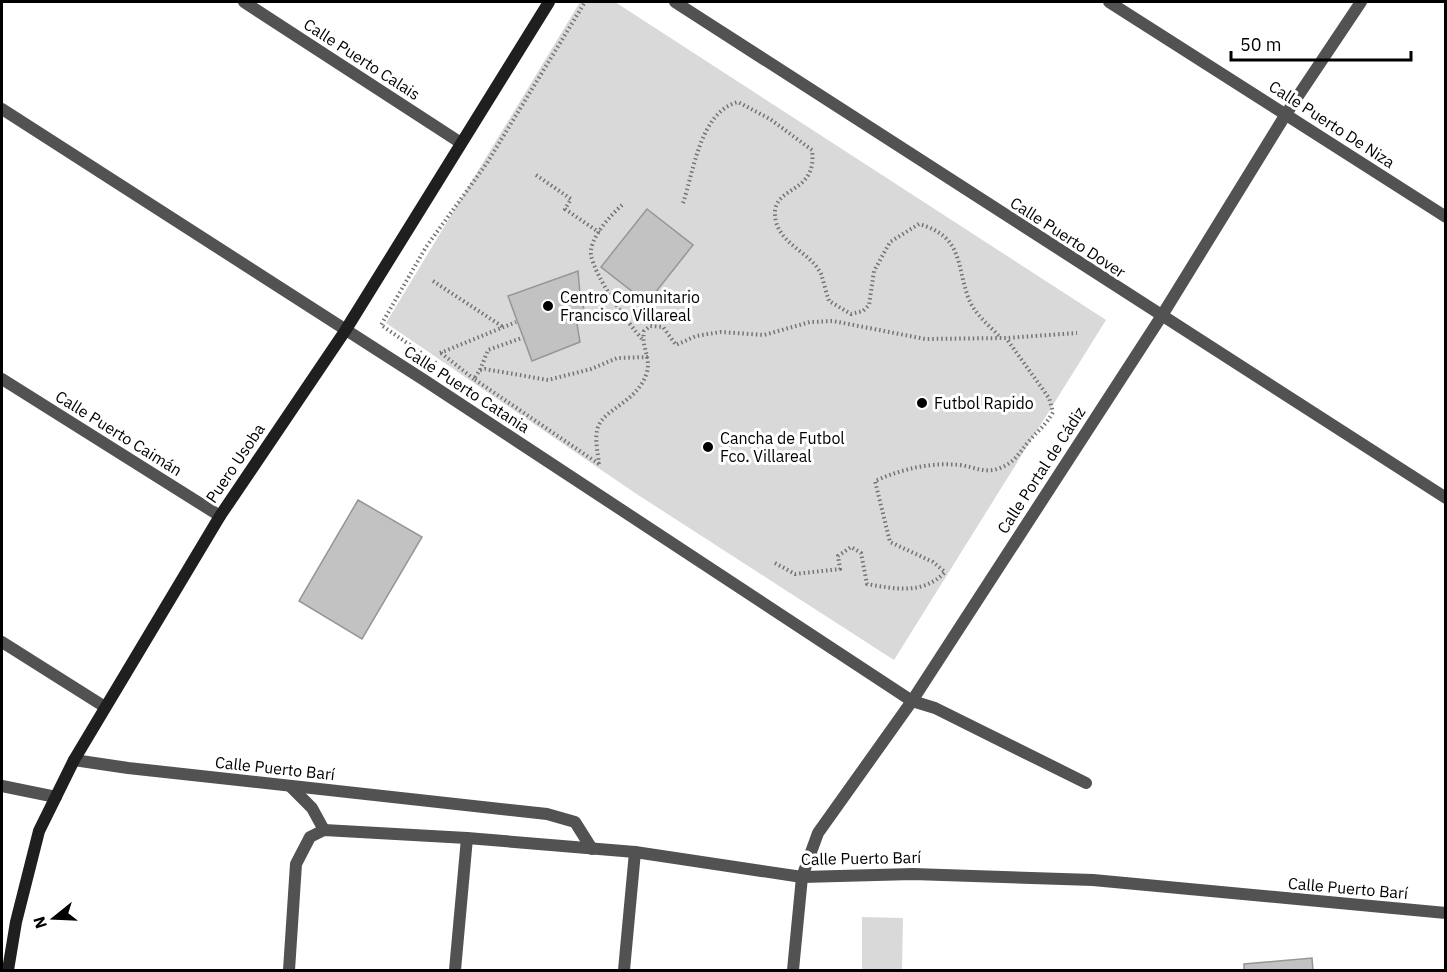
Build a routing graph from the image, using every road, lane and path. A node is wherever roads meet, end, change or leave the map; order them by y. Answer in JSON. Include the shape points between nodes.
{"nodes":[{"id":1,"x":244,"y":2,"type":"edge"},
{"id":2,"x":549,"y":2,"type":"edge"},
{"id":3,"x":585,"y":2,"type":"edge"},
{"id":4,"x":675,"y":2,"type":"edge"},
{"id":5,"x":1109,"y":2,"type":"edge"},
{"id":6,"x":1361,"y":2,"type":"edge"},
{"id":7,"x":2,"y":109,"type":"edge"},
{"id":8,"x":1286,"y":114,"type":"junction"},
{"id":9,"x":462,"y":143,"type":"junction"},
{"id":10,"x":536,"y":175,"type":"dead end"},
{"id":11,"x":683,"y":203,"type":"dead end"},
{"id":12,"x":622,"y":205,"type":"dead end"},
{"id":13,"x":1446,"y":217,"type":"edge"},
{"id":14,"x":600,"y":233,"type":"junction"},
{"id":15,"x":433,"y":281,"type":"dead end"},
{"id":16,"x":1161,"y":316,"type":"junction"},
{"id":17,"x":516,"y":322,"type":"dead end"},
{"id":18,"x":503,"y":327,"type":"junction"},
{"id":19,"x":345,"y":331,"type":"junction"},
{"id":20,"x":1077,"y":333,"type":"dead end"},
{"id":21,"x":522,"y":338,"type":"dead end"},
{"id":22,"x":1003,"y":338,"type":"junction"},
{"id":23,"x":642,"y":339,"type":"junction"},
{"id":24,"x":648,"y":357,"type":"junction"},
{"id":25,"x":436,"y":363,"type":"dead end"},
{"id":26,"x":480,"y":370,"type":"junction"},
{"id":27,"x":2,"y":379,"type":"edge"},
{"id":28,"x":474,"y":379,"type":"junction"},
{"id":29,"x":1446,"y":498,"type":"edge"},
{"id":30,"x":220,"y":516,"type":"junction"},
{"id":31,"x":775,"y":563,"type":"dead end"},
{"id":32,"x":2,"y":642,"type":"edge"},
{"id":33,"x":912,"y":701,"type":"junction"},
{"id":34,"x":105,"y":707,"type":"junction"},
{"id":35,"x":74,"y":760,"type":"junction"},
{"id":36,"x":1086,"y":783,"type":"dead end"},
{"id":37,"x":2,"y":786,"type":"edge"},
{"id":38,"x":290,"y":786,"type":"junction"},
{"id":39,"x":56,"y":796,"type":"junction"},
{"id":40,"x":324,"y":830,"type":"junction"},
{"id":41,"x":467,"y":838,"type":"junction"},
{"id":42,"x":592,"y":849,"type":"junction"},
{"id":43,"x":634,"y":852,"type":"junction"},
{"id":44,"x":802,"y":877,"type":"junction"},
{"id":45,"x":1446,"y":913,"type":"edge"},
{"id":46,"x":8,"y":970,"type":"edge"},
{"id":47,"x":289,"y":970,"type":"edge"},
{"id":48,"x":455,"y":970,"type":"edge"},
{"id":49,"x":624,"y":970,"type":"edge"},
{"id":50,"x":793,"y":970,"type":"edge"}],
"edges":[{"from":1,"to":9,"type":"street","name":"Calle Puerto Calais"},
{"from":2,"to":9,"type":"street","name":"Puero Usoba"},
{"from":3,"to":25,"type":"path","via":[[487,163],[426,247],[381,325]]},
{"from":4,"to":16,"type":"street","name":"Calle Puerto Dover"},
{"from":5,"to":8,"type":"street","name":"Calle Puerto De Niza"},
{"from":6,"to":8,"type":"street","name":"Calle Portal de Cádiz"},
{"from":7,"to":19,"type":"street","name":"Calle Puerto Catania"},
{"from":8,"to":13,"type":"street","name":"Calle Puerto De Niza"},
{"from":8,"to":16,"type":"street","name":"Calle Portal de Cádiz"},
{"from":9,"to":19,"type":"street","name":"Puero Usoba"},
{"from":10,"to":14,"type":"path","via":[[571,199],[565,209]]},
{"from":11,"to":22,"type":"path","via":[[710,126],[725,106],[738,102],[770,119],[812,150],[814,166],[808,180],[783,195],[776,208],[777,222],[785,239],[821,274],[829,301],[851,314],[863,311],[869,305],[874,271],[890,242],[919,224],[933,228],[959,256],[968,298],[978,315]]},
{"from":12,"to":14,"type":"path"},
{"from":14,"to":23,"type":"path","via":[[591,255],[621,315]]},
{"from":15,"to":18,"type":"path"},
{"from":16,"to":29,"type":"street","name":"Calle Puerto Dover"},
{"from":16,"to":33,"type":"street","name":"Calle Portal de Cádiz"},
{"from":17,"to":18,"type":"path"},
{"from":18,"to":28,"type":"path","via":[[440,353]]},
{"from":19,"to":30,"type":"street","name":"Puero Usoba"},
{"from":19,"to":33,"type":"street","name":"Calle Puerto Catania"},
{"from":20,"to":22,"type":"path"},
{"from":21,"to":26,"type":"path","via":[[488,350]]},
{"from":22,"to":23,"type":"path","via":[[925,339],[832,321],[810,322],[764,335],[721,332],[696,336],[676,345],[663,327],[650,326]]},
{"from":22,"to":31,"type":"path","via":[[1048,398],[1053,412],[1020,456],[990,470],[962,465],[932,466],[901,469],[875,481],[890,542],[933,562],[945,572],[933,585],[902,589],[867,584],[861,553],[851,547],[838,556],[840,568],[795,574]]},
{"from":23,"to":24,"type":"path"},
{"from":24,"to":26,"type":"path","via":[[617,358],[548,380]]},
{"from":24,"to":28,"type":"path","via":[[646,374],[638,390],[598,425],[599,464]]},
{"from":26,"to":28,"type":"path"},
{"from":27,"to":30,"type":"street","name":"Calle Puerto Caimán"},
{"from":30,"to":34,"type":"street","name":"Puero Usoba"},
{"from":32,"to":34,"type":"street"},
{"from":33,"to":36,"type":"street","name":"Calle Puerto Catania","via":[[935,708]]},
{"from":33,"to":44,"type":"street","name":"Calle Portal de Cádiz","via":[[818,833]]},
{"from":34,"to":35,"type":"street","name":"Puero Usoba"},
{"from":35,"to":38,"type":"street","name":"Calle Puerto Barí"},
{"from":35,"to":39,"type":"street","name":"Puero Usoba"},
{"from":37,"to":39,"type":"street"},
{"from":38,"to":40,"type":"street","via":[[312,808]]},
{"from":38,"to":42,"type":"street","name":"Calle Puerto Barí","via":[[547,813],[575,822]]},
{"from":39,"to":46,"type":"street","name":"Puero Usoba","via":[[39,831]]},
{"from":40,"to":41,"type":"street","name":"Calle Puerto Barí"},
{"from":40,"to":47,"type":"street","via":[[310,837],[296,864]]},
{"from":41,"to":42,"type":"street","name":"Calle Puerto Barí"},
{"from":41,"to":48,"type":"street"},
{"from":42,"to":43,"type":"street","name":"Calle Puerto Barí"},
{"from":43,"to":44,"type":"street","name":"Calle Puerto Barí"},
{"from":43,"to":49,"type":"street"},
{"from":44,"to":45,"type":"street","name":"Calle Puerto Barí","via":[[913,874],[1093,880]]},
{"from":44,"to":50,"type":"street","name":"Calle Portal de Cádiz"}]}
